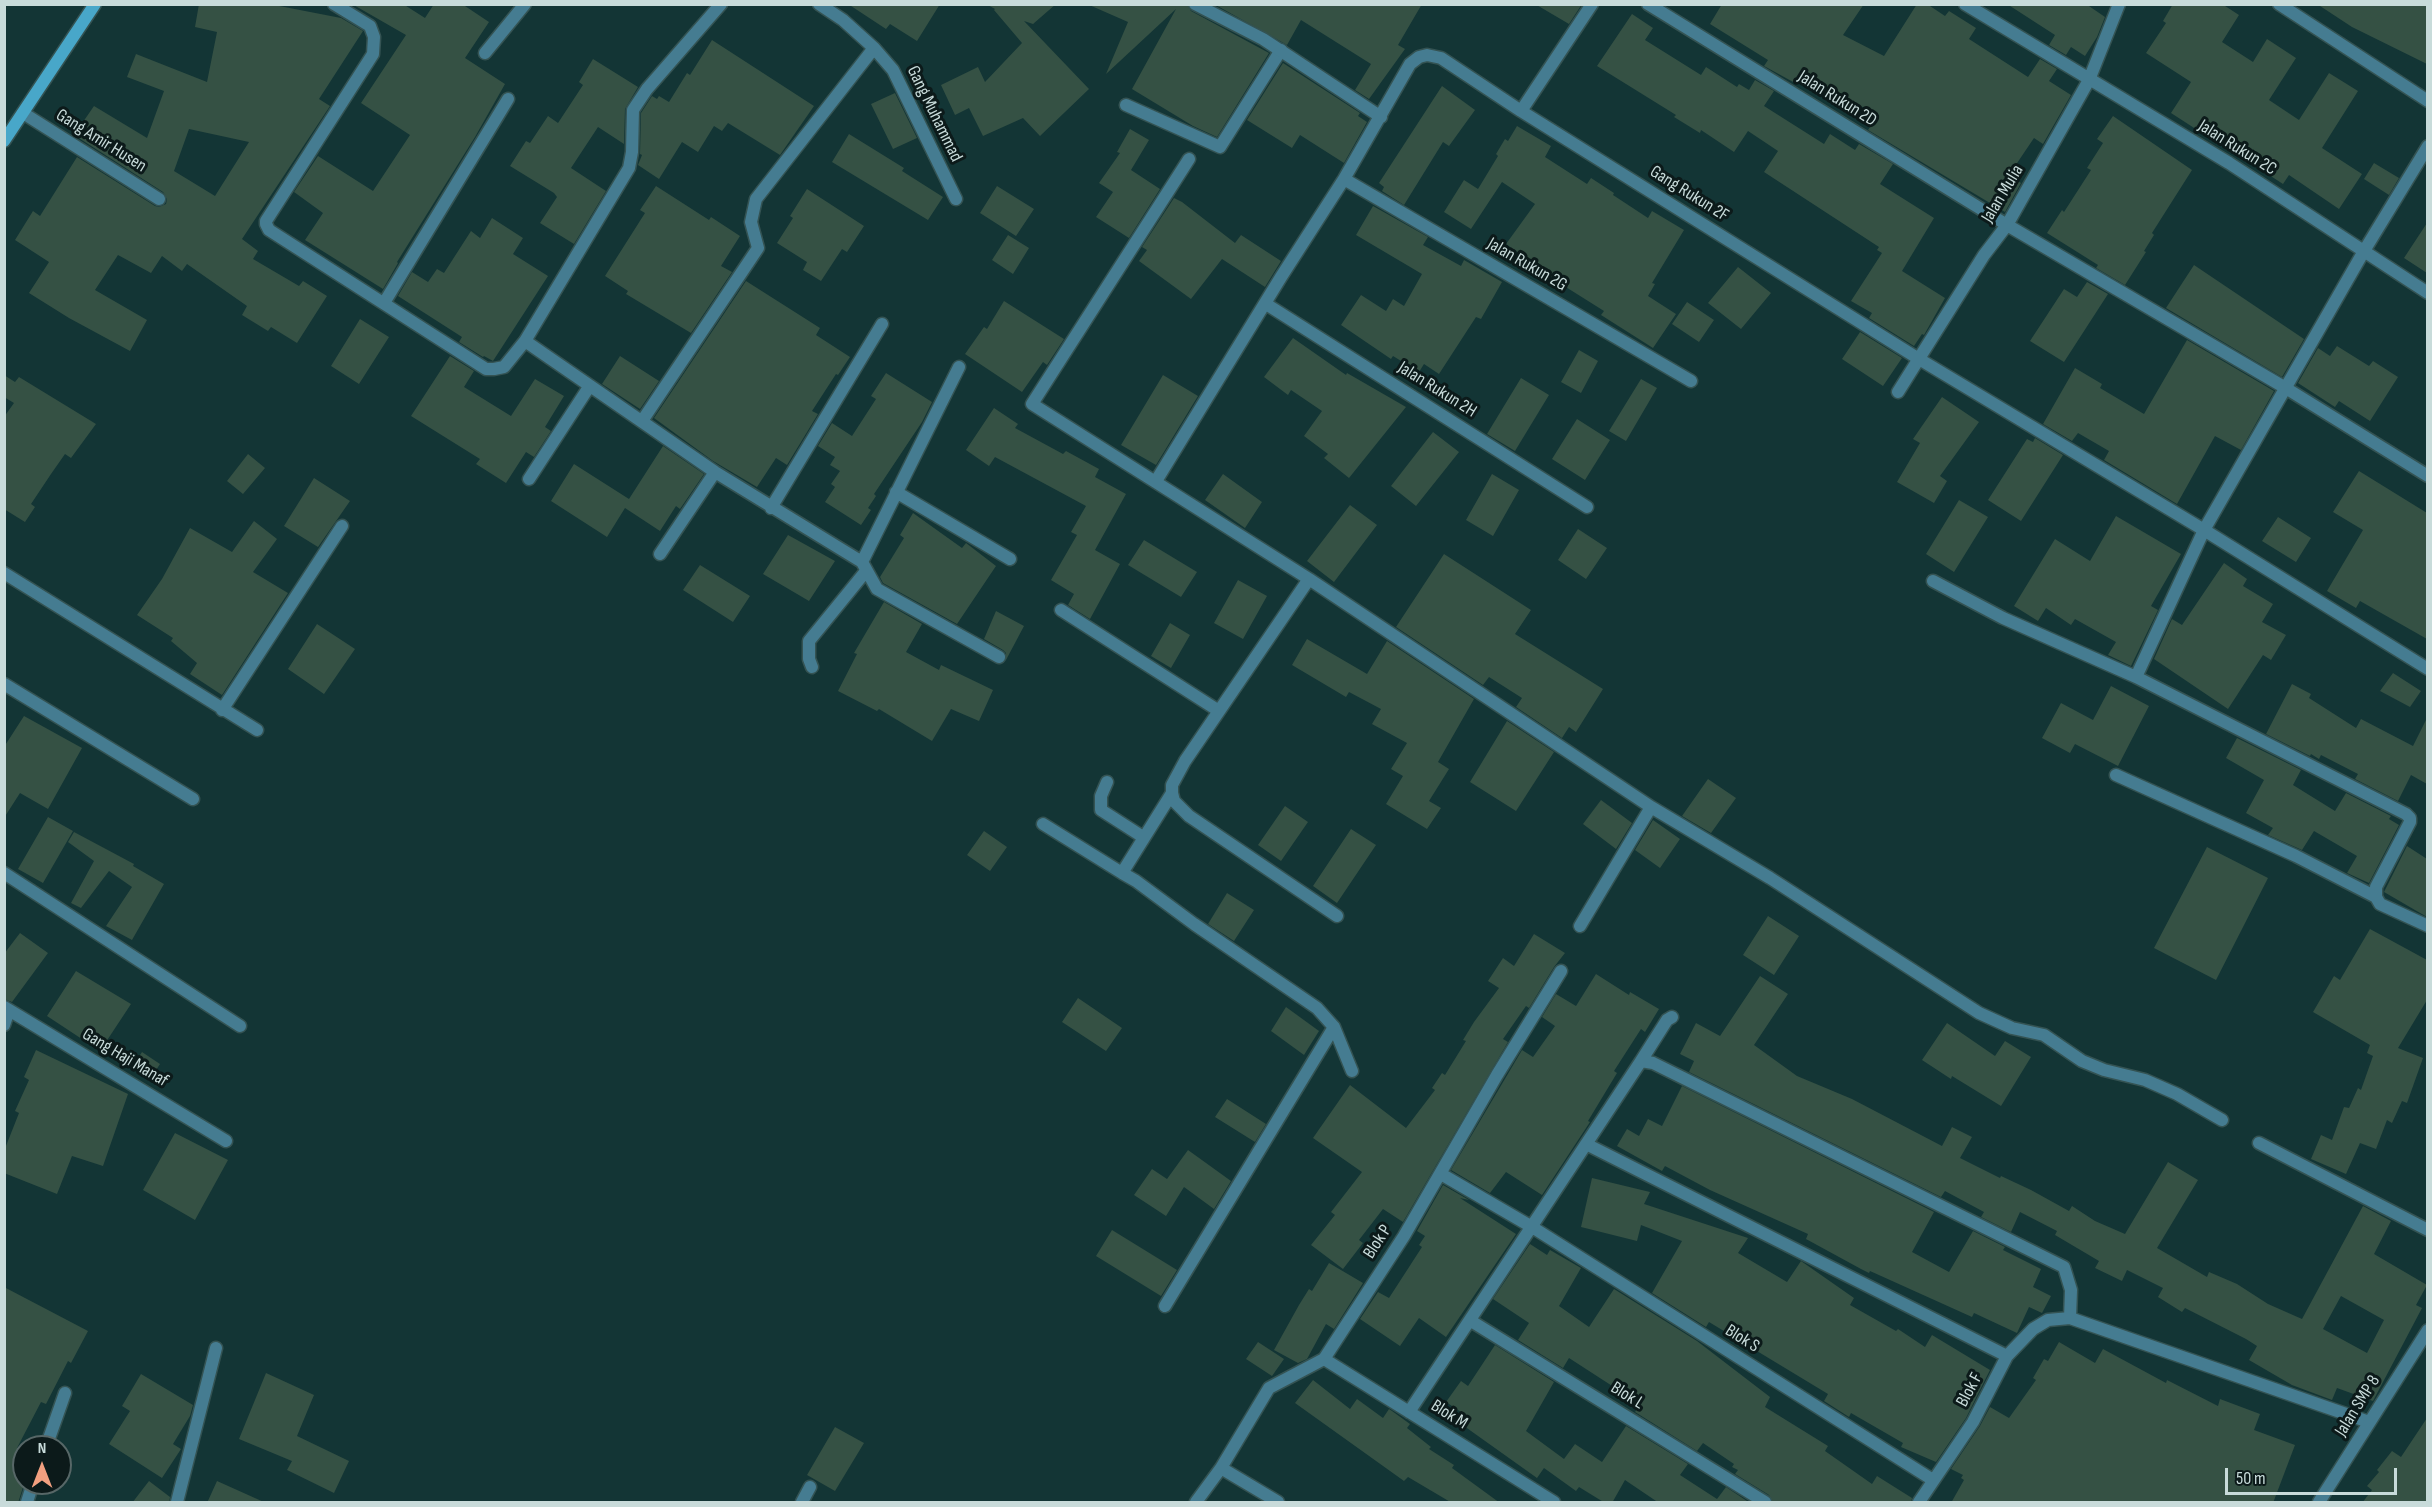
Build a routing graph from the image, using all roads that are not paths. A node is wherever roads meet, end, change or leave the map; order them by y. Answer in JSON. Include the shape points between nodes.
{"nodes":[{"id":1,"x":95,"y":4,"type":"edge"},
{"id":2,"x":334,"y":4,"type":"edge"},
{"id":3,"x":525,"y":4,"type":"edge"},
{"id":4,"x":721,"y":4,"type":"edge"},
{"id":5,"x":819,"y":4,"type":"edge"},
{"id":6,"x":1195,"y":4,"type":"edge"},
{"id":7,"x":1592,"y":4,"type":"edge"},
{"id":8,"x":1648,"y":4,"type":"edge"},
{"id":9,"x":1965,"y":4,"type":"edge"},
{"id":10,"x":2119,"y":4,"type":"edge"},
{"id":11,"x":2279,"y":4,"type":"edge"},
{"id":12,"x":874,"y":48,"type":"junction"},
{"id":13,"x":1281,"y":50,"type":"junction"},
{"id":14,"x":485,"y":53,"type":"dead end"},
{"id":15,"x":2089,"y":80,"type":"junction"},
{"id":16,"x":508,"y":99,"type":"dead end"},
{"id":17,"x":2427,"y":101,"type":"edge"},
{"id":18,"x":1126,"y":105,"type":"dead end"},
{"id":19,"x":1521,"y":111,"type":"junction"},
{"id":20,"x":23,"y":113,"type":"junction"},
{"id":21,"x":1381,"y":117,"type":"junction"},
{"id":22,"x":4,"y":141,"type":"edge"},
{"id":23,"x":2427,"y":146,"type":"edge"},
{"id":24,"x":1189,"y":159,"type":"dead end"},
{"id":25,"x":1344,"y":180,"type":"junction"},
{"id":26,"x":159,"y":199,"type":"dead end"},
{"id":27,"x":956,"y":199,"type":"dead end"},
{"id":28,"x":2007,"y":225,"type":"junction"},
{"id":29,"x":2364,"y":250,"type":"junction"},
{"id":30,"x":2427,"y":293,"type":"edge"},
{"id":31,"x":384,"y":303,"type":"junction"},
{"id":32,"x":1266,"y":304,"type":"junction"},
{"id":33,"x":882,"y":324,"type":"dead end"},
{"id":34,"x":525,"y":341,"type":"junction"},
{"id":35,"x":1919,"y":359,"type":"junction"},
{"id":36,"x":959,"y":367,"type":"dead end"},
{"id":37,"x":1691,"y":381,"type":"dead end"},
{"id":38,"x":589,"y":387,"type":"junction"},
{"id":39,"x":2284,"y":387,"type":"junction"},
{"id":40,"x":1898,"y":392,"type":"dead end"},
{"id":41,"x":642,"y":421,"type":"junction"},
{"id":42,"x":715,"y":472,"type":"junction"},
{"id":43,"x":2427,"y":476,"type":"edge"},
{"id":44,"x":529,"y":479,"type":"dead end"},
{"id":45,"x":1156,"y":481,"type":"junction"},
{"id":46,"x":896,"y":492,"type":"junction"},
{"id":47,"x":1587,"y":507,"type":"dead end"},
{"id":48,"x":771,"y":508,"type":"junction"},
{"id":49,"x":342,"y":526,"type":"dead end"},
{"id":50,"x":2204,"y":530,"type":"junction"},
{"id":51,"x":660,"y":554,"type":"dead end"},
{"id":52,"x":1010,"y":559,"type":"dead end"},
{"id":53,"x":860,"y":563,"type":"junction"},
{"id":54,"x":4,"y":573,"type":"edge"},
{"id":55,"x":1309,"y":579,"type":"junction"},
{"id":56,"x":1933,"y":581,"type":"dead end"},
{"id":57,"x":1061,"y":610,"type":"dead end"},
{"id":58,"x":999,"y":657,"type":"dead end"},
{"id":59,"x":813,"y":667,"type":"dead end"},
{"id":60,"x":2427,"y":669,"type":"edge"},
{"id":61,"x":2136,"y":677,"type":"junction"},
{"id":62,"x":4,"y":684,"type":"edge"},
{"id":63,"x":222,"y":710,"type":"junction"},
{"id":64,"x":1219,"y":711,"type":"junction"},
{"id":65,"x":257,"y":730,"type":"dead end"},
{"id":66,"x":2116,"y":775,"type":"dead end"},
{"id":67,"x":1107,"y":782,"type":"dead end"},
{"id":68,"x":1173,"y":793,"type":"junction"},
{"id":69,"x":193,"y":799,"type":"dead end"},
{"id":70,"x":1651,"y":807,"type":"junction"},
{"id":71,"x":1043,"y":824,"type":"dead end"},
{"id":72,"x":1143,"y":837,"type":"junction"},
{"id":73,"x":4,"y":873,"type":"edge"},
{"id":74,"x":1122,"y":873,"type":"junction"},
{"id":75,"x":2376,"y":892,"type":"junction"},
{"id":76,"x":1337,"y":916,"type":"dead end"},
{"id":77,"x":1580,"y":926,"type":"dead end"},
{"id":78,"x":2427,"y":926,"type":"edge"},
{"id":79,"x":1561,"y":972,"type":"dead end"},
{"id":80,"x":7,"y":1008,"type":"edge"},
{"id":81,"x":1672,"y":1017,"type":"dead end"},
{"id":82,"x":4,"y":1026,"type":"edge"},
{"id":83,"x":240,"y":1026,"type":"dead end"},
{"id":84,"x":1334,"y":1027,"type":"junction"},
{"id":85,"x":1641,"y":1061,"type":"junction"},
{"id":86,"x":1352,"y":1071,"type":"dead end"},
{"id":87,"x":2222,"y":1120,"type":"dead end"},
{"id":88,"x":226,"y":1141,"type":"dead end"},
{"id":89,"x":2259,"y":1143,"type":"dead end"},
{"id":90,"x":1586,"y":1144,"type":"junction"},
{"id":91,"x":1441,"y":1174,"type":"junction"},
{"id":92,"x":1532,"y":1227,"type":"junction"},
{"id":93,"x":2427,"y":1230,"type":"edge"},
{"id":94,"x":1165,"y":1306,"type":"dead end"},
{"id":95,"x":2070,"y":1318,"type":"junction"},
{"id":96,"x":1471,"y":1321,"type":"junction"},
{"id":97,"x":2427,"y":1330,"type":"edge"},
{"id":98,"x":216,"y":1348,"type":"dead end"},
{"id":99,"x":2007,"y":1356,"type":"junction"},
{"id":100,"x":1324,"y":1359,"type":"junction"},
{"id":101,"x":65,"y":1393,"type":"dead end"},
{"id":102,"x":1409,"y":1412,"type":"junction"},
{"id":103,"x":2369,"y":1422,"type":"junction"},
{"id":104,"x":50,"y":1435,"type":"edge"},
{"id":105,"x":1221,"y":1468,"type":"junction"},
{"id":106,"x":1933,"y":1480,"type":"junction"},
{"id":107,"x":810,"y":1487,"type":"dead end"},
{"id":108,"x":177,"y":1503,"type":"edge"},
{"id":109,"x":802,"y":1503,"type":"edge"},
{"id":110,"x":1196,"y":1503,"type":"edge"},
{"id":111,"x":1278,"y":1503,"type":"edge"},
{"id":112,"x":1554,"y":1503,"type":"edge"},
{"id":113,"x":1765,"y":1503,"type":"edge"},
{"id":114,"x":1919,"y":1503,"type":"edge"},
{"id":115,"x":2319,"y":1503,"type":"edge"}],
"edges":[{"from":1,"to":20,"type":"main road"},
{"from":2,"to":31,"type":"street","via":[[370,26],[373,54],[266,224],[269,230]]},
{"from":3,"to":14,"type":"street"},
{"from":4,"to":34,"type":"street","via":[[633,110],[629,168]]},
{"from":5,"to":12,"type":"street","name":"Gang Muhammad"},
{"from":6,"to":13,"type":"street"},
{"from":7,"to":19,"type":"street"},
{"from":8,"to":28,"type":"street","name":"Jalan Rukun 2D"},
{"from":9,"to":15,"type":"street","name":"Jalan Rukun 2C"},
{"from":10,"to":15,"type":"street","name":"Jalan Mulia"},
{"from":11,"to":17,"type":"street"},
{"from":12,"to":27,"type":"street","name":"Gang Muhammad","via":[[893,70]]},
{"from":12,"to":41,"type":"street","via":[[756,199],[751,222],[758,248]]},
{"from":13,"to":18,"type":"street","via":[[1220,147]]},
{"from":13,"to":21,"type":"street"},
{"from":15,"to":28,"type":"street","name":"Jalan Mulia"},
{"from":15,"to":29,"type":"street","name":"Jalan Rukun 2C","via":[[2229,163]]},
{"from":16,"to":31,"type":"street"},
{"from":19,"to":21,"type":"street","name":"Gang Rukun 2F","via":[[1441,58],[1428,55],[1410,64]]},
{"from":19,"to":35,"type":"street","name":"Gang Rukun 2F"},
{"from":20,"to":22,"type":"main road"},
{"from":20,"to":26,"type":"street","name":"Gang Amir Husen"},
{"from":21,"to":25,"type":"street"},
{"from":23,"to":29,"type":"street"},
{"from":24,"to":45,"type":"street","via":[[1032,404]]},
{"from":25,"to":32,"type":"street"},
{"from":25,"to":37,"type":"street","name":"Jalan Rukun 2G"},
{"from":28,"to":35,"type":"street","name":"Jalan Mulia"},
{"from":28,"to":39,"type":"street","name":"Jalan Rukun 2D"},
{"from":29,"to":30,"type":"street","name":"Jalan Rukun 2C"},
{"from":29,"to":39,"type":"street"},
{"from":31,"to":34,"type":"street","via":[[486,369],[504,367]]},
{"from":32,"to":45,"type":"street"},
{"from":32,"to":47,"type":"street","name":"Jalan Rukun 2H"},
{"from":33,"to":48,"type":"street"},
{"from":34,"to":38,"type":"street"},
{"from":35,"to":40,"type":"street","name":"Jalan Mulia"},
{"from":35,"to":50,"type":"street","name":"Gang Rukun 2F"},
{"from":36,"to":46,"type":"street"},
{"from":38,"to":41,"type":"street"},
{"from":38,"to":44,"type":"street"},
{"from":39,"to":43,"type":"street","name":"Jalan Rukun 2D"},
{"from":39,"to":50,"type":"street"},
{"from":41,"to":42,"type":"street"},
{"from":42,"to":48,"type":"street"},
{"from":42,"to":51,"type":"street"},
{"from":45,"to":55,"type":"street"},
{"from":46,"to":52,"type":"street"},
{"from":46,"to":53,"type":"street"},
{"from":48,"to":53,"type":"street"},
{"from":49,"to":63,"type":"street"},
{"from":50,"to":60,"type":"street","name":"Gang Rukun 2F"},
{"from":50,"to":61,"type":"street"},
{"from":53,"to":58,"type":"street","via":[[877,589]]},
{"from":53,"to":59,"type":"street","via":[[809,641]]},
{"from":54,"to":63,"type":"street"},
{"from":55,"to":64,"type":"street"},
{"from":55,"to":70,"type":"street"},
{"from":56,"to":61,"type":"street","via":[[2003,618]]},
{"from":57,"to":64,"type":"street"},
{"from":61,"to":75,"type":"street","via":[[2406,814],[2410,822]]},
{"from":62,"to":69,"type":"street"},
{"from":63,"to":65,"type":"street"},
{"from":64,"to":68,"type":"street","via":[[1180,769]]},
{"from":66,"to":75,"type":"street"},
{"from":67,"to":72,"type":"street","via":[[1101,810]]},
{"from":68,"to":72,"type":"street"},
{"from":68,"to":76,"type":"street","via":[[1174,801],[1189,816]]},
{"from":70,"to":77,"type":"street"},
{"from":70,"to":87,"type":"street","via":[[1770,878],[1979,1013],[2013,1028],[2044,1035],[2082,1060],[2145,1080]]},
{"from":71,"to":74,"type":"street"},
{"from":72,"to":74,"type":"street"},
{"from":73,"to":83,"type":"street"},
{"from":74,"to":84,"type":"street","via":[[1309,1002]]},
{"from":75,"to":78,"type":"street","via":[[2380,904]]},
{"from":79,"to":91,"type":"street","name":"Blok P"},
{"from":80,"to":82,"type":"street"},
{"from":80,"to":88,"type":"street","name":"Gang Haji Manaf"},
{"from":81,"to":85,"type":"street"},
{"from":84,"to":86,"type":"street"},
{"from":84,"to":94,"type":"street"},
{"from":85,"to":90,"type":"street"},
{"from":85,"to":95,"type":"street","via":[[1653,1063],[2064,1267],[2071,1290]]},
{"from":89,"to":93,"type":"street"},
{"from":90,"to":92,"type":"street"},
{"from":90,"to":99,"type":"street"},
{"from":91,"to":92,"type":"street","name":"Blok S"},
{"from":91,"to":100,"type":"street","name":"Blok P"},
{"from":92,"to":96,"type":"street"},
{"from":92,"to":106,"type":"street","name":"Blok S"},
{"from":95,"to":99,"type":"street","name":"Blok F","via":[[2048,1320],[2033,1329]]},
{"from":95,"to":103,"type":"street"},
{"from":96,"to":102,"type":"street"},
{"from":96,"to":113,"type":"street","name":"Blok L"},
{"from":97,"to":103,"type":"street","name":"Jalan SMP 8"},
{"from":98,"to":108,"type":"street"},
{"from":99,"to":106,"type":"street","name":"Blok F","via":[[1973,1422]]},
{"from":100,"to":102,"type":"street","name":"Blok M"},
{"from":100,"to":105,"type":"street","name":"Blok P","via":[[1269,1388]]},
{"from":101,"to":104,"type":"street"},
{"from":102,"to":112,"type":"street","name":"Blok M"},
{"from":103,"to":115,"type":"street","name":"Jalan SMP 8"},
{"from":105,"to":110,"type":"street","name":"Blok P"},
{"from":105,"to":111,"type":"street"},
{"from":106,"to":114,"type":"street","name":"Blok F"},
{"from":107,"to":109,"type":"street"}]}
